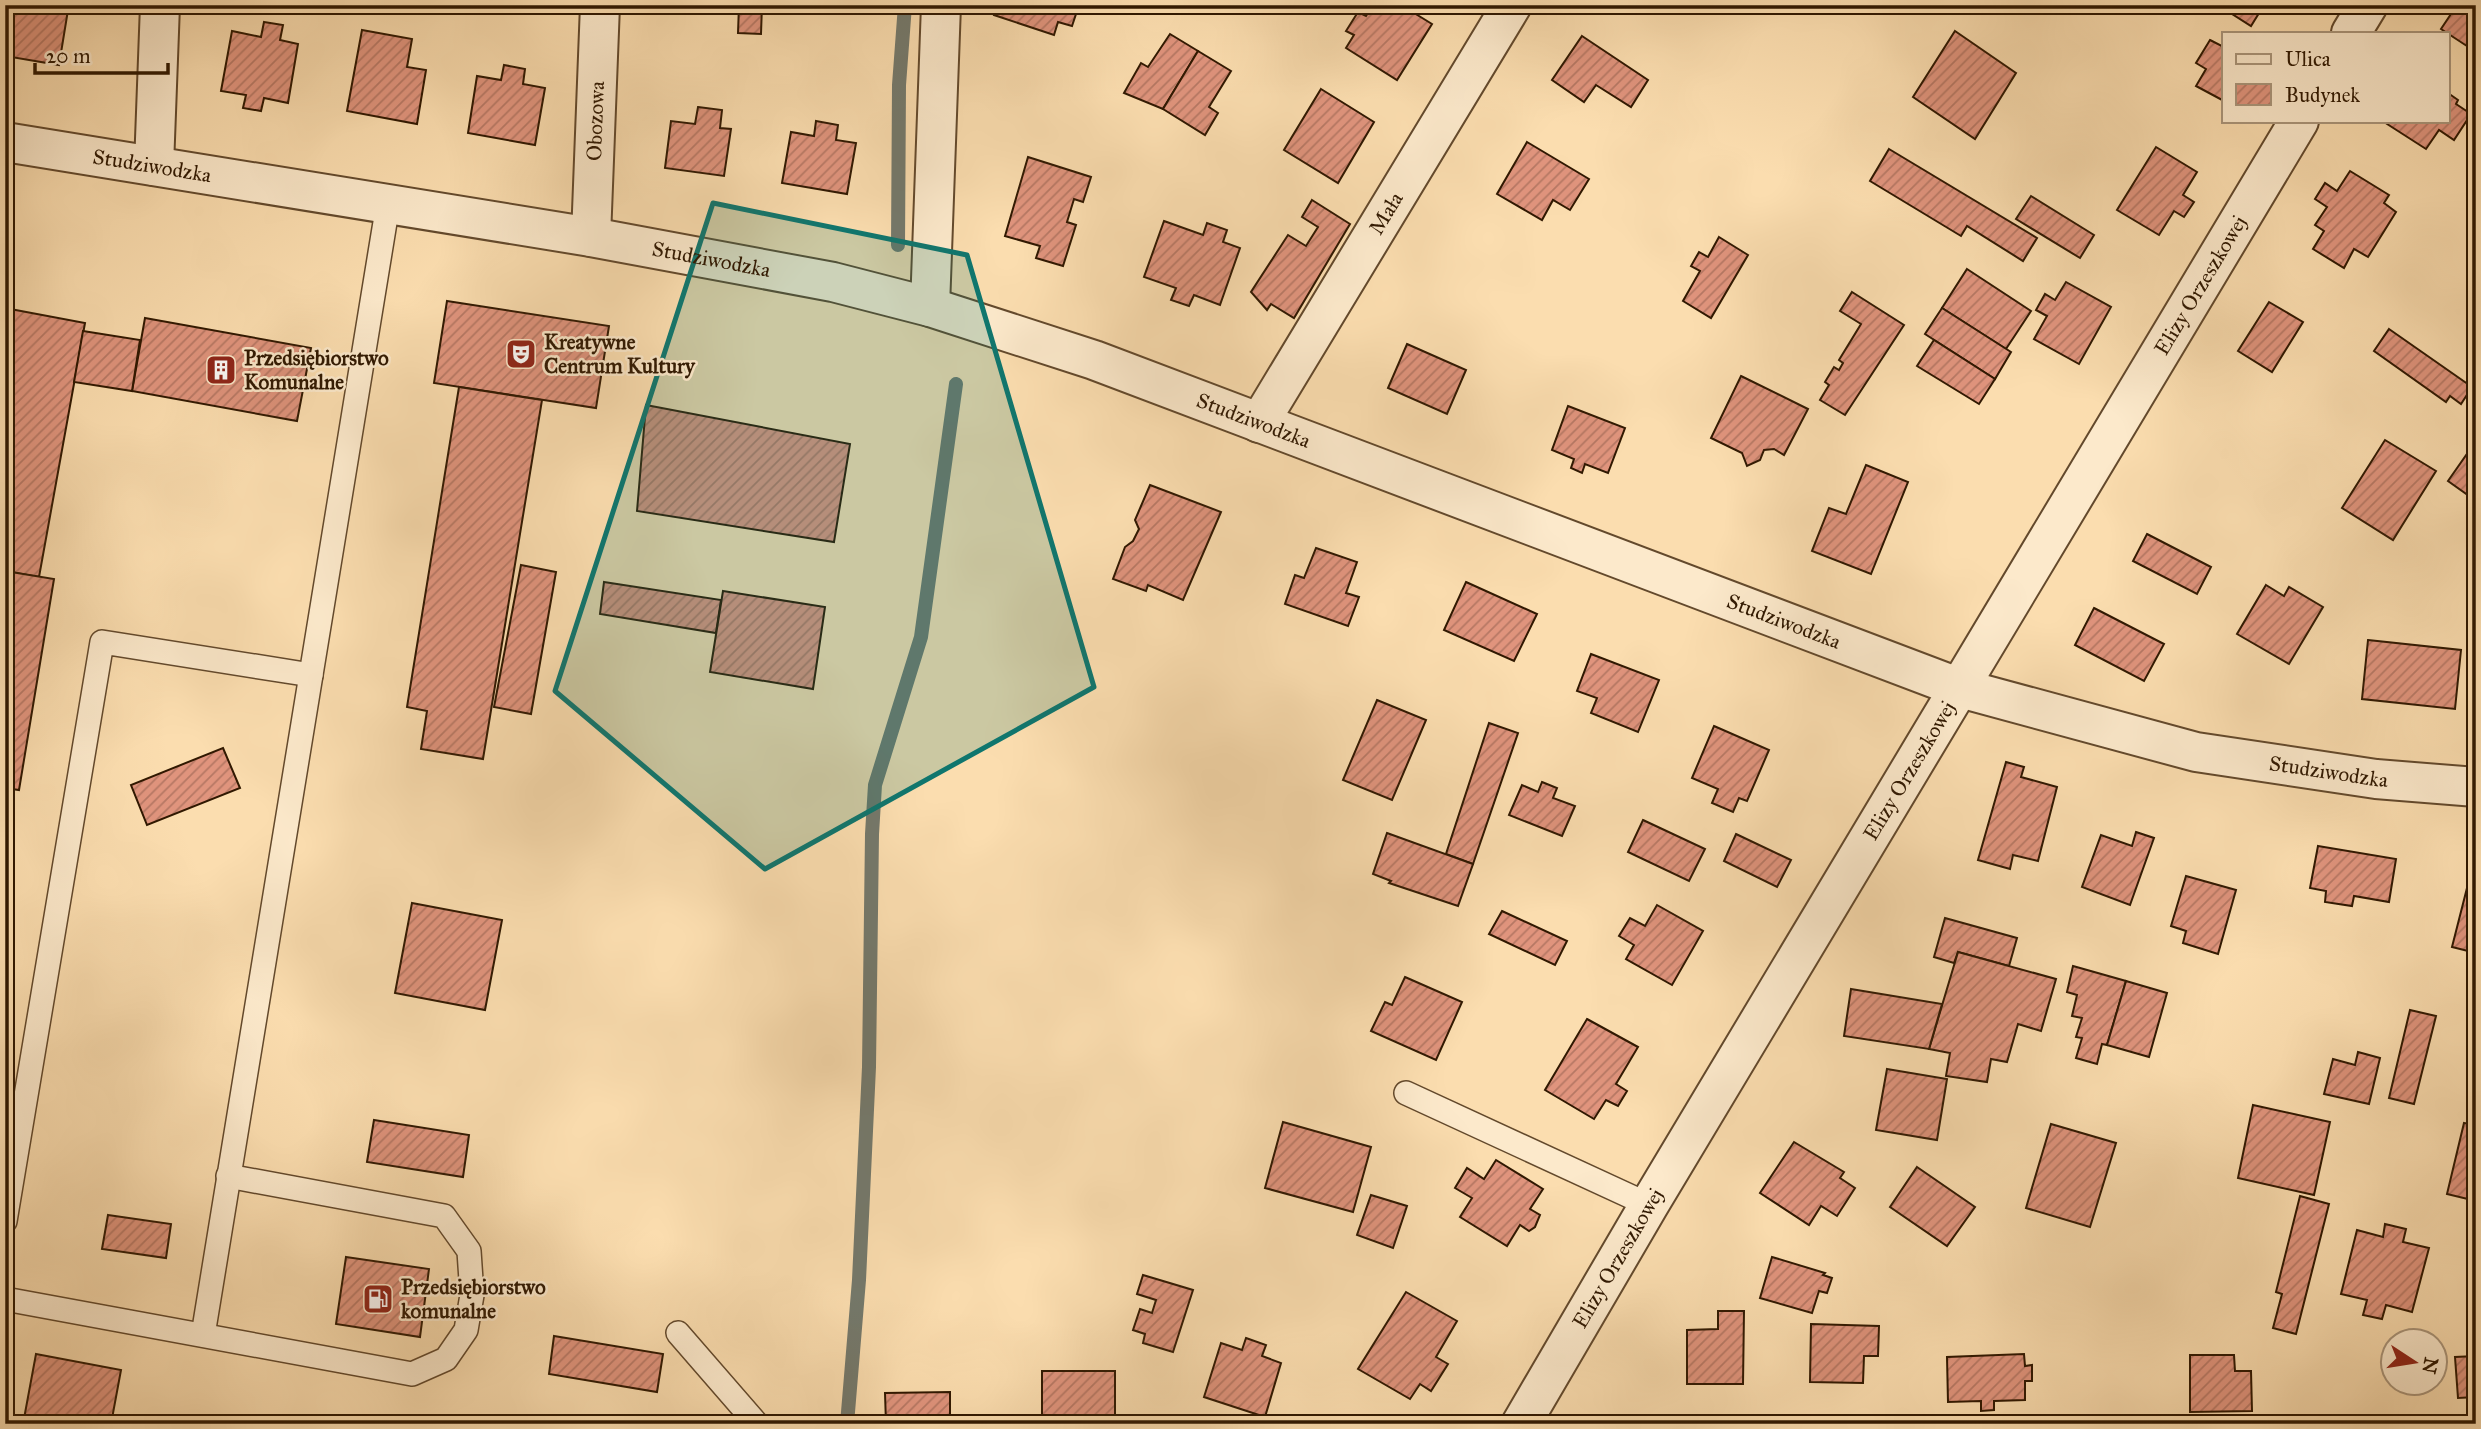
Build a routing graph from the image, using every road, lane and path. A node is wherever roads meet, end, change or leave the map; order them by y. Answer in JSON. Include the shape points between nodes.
{"nodes":[{"id":1,"x":160,"y":5,"type":"edge"},
{"id":2,"x":600,"y":5,"type":"edge"},
{"id":3,"x":941,"y":5,"type":"edge"},
{"id":4,"x":1512,"y":5,"type":"edge"},
{"id":5,"x":2368,"y":5,"type":"edge"},
{"id":6,"x":2352,"y":32,"type":"edge"},
{"id":7,"x":2298,"y":122,"type":"edge"},
{"id":8,"x":5,"y":142,"type":"edge"},
{"id":9,"x":154,"y":166,"type":"junction"},
{"id":10,"x":388,"y":204,"type":"junction"},
{"id":11,"x":591,"y":237,"type":"junction"},
{"id":12,"x":930,"y":307,"type":"junction"},
{"id":13,"x":1259,"y":423,"type":"junction"},
{"id":14,"x":311,"y":675,"type":"junction"},
{"id":15,"x":1960,"y":688,"type":"junction"},
{"id":16,"x":2476,"y":787,"type":"edge"},
{"id":17,"x":1406,"y":1093,"type":"dead end"},
{"id":18,"x":229,"y":1176,"type":"junction"},
{"id":19,"x":1649,"y":1205,"type":"junction"},
{"id":20,"x":5,"y":1220,"type":"edge"},
{"id":21,"x":5,"y":1299,"type":"edge"},
{"id":22,"x":678,"y":1333,"type":"dead end"},
{"id":23,"x":203,"y":1335,"type":"junction"},
{"id":24,"x":757,"y":1424,"type":"edge"},
{"id":25,"x":1521,"y":1424,"type":"edge"}],
"edges":[{"from":1,"to":9,"type":"street"},
{"from":2,"to":11,"type":"street","name":"Obozowa"},
{"from":3,"to":12,"type":"street"},
{"from":4,"to":13,"type":"street","name":"Mała"},
{"from":5,"to":6,"type":"street"},
{"from":7,"to":15,"type":"street","name":"Elizy Orzeszkowej"},
{"from":8,"to":9,"type":"street","name":"Studziwodzka"},
{"from":9,"to":10,"type":"street","name":"Studziwodzka"},
{"from":10,"to":11,"type":"street","name":"Studziwodzka"},
{"from":10,"to":14,"type":"lane"},
{"from":11,"to":12,"type":"street","name":"Studziwodzka","via":[[833,282]]},
{"from":12,"to":13,"type":"street","name":"Studziwodzka","via":[[1094,360]]},
{"from":13,"to":15,"type":"street","name":"Studziwodzka"},
{"from":14,"to":18,"type":"lane"},
{"from":14,"to":20,"type":"lane","via":[[102,642]]},
{"from":15,"to":16,"type":"street","name":"Studziwodzka","via":[[2196,752],[2376,779]]},
{"from":15,"to":19,"type":"street","name":"Elizy Orzeszkowej"},
{"from":17,"to":19,"type":"lane"},
{"from":18,"to":23,"type":"lane"},
{"from":18,"to":23,"type":"lane","via":[[444,1216],[469,1251],[471,1295],[466,1330],[446,1359],[412,1374]]},
{"from":19,"to":25,"type":"street","name":"Elizy Orzeszkowej"},
{"from":21,"to":23,"type":"lane"},
{"from":22,"to":24,"type":"lane"}]}
